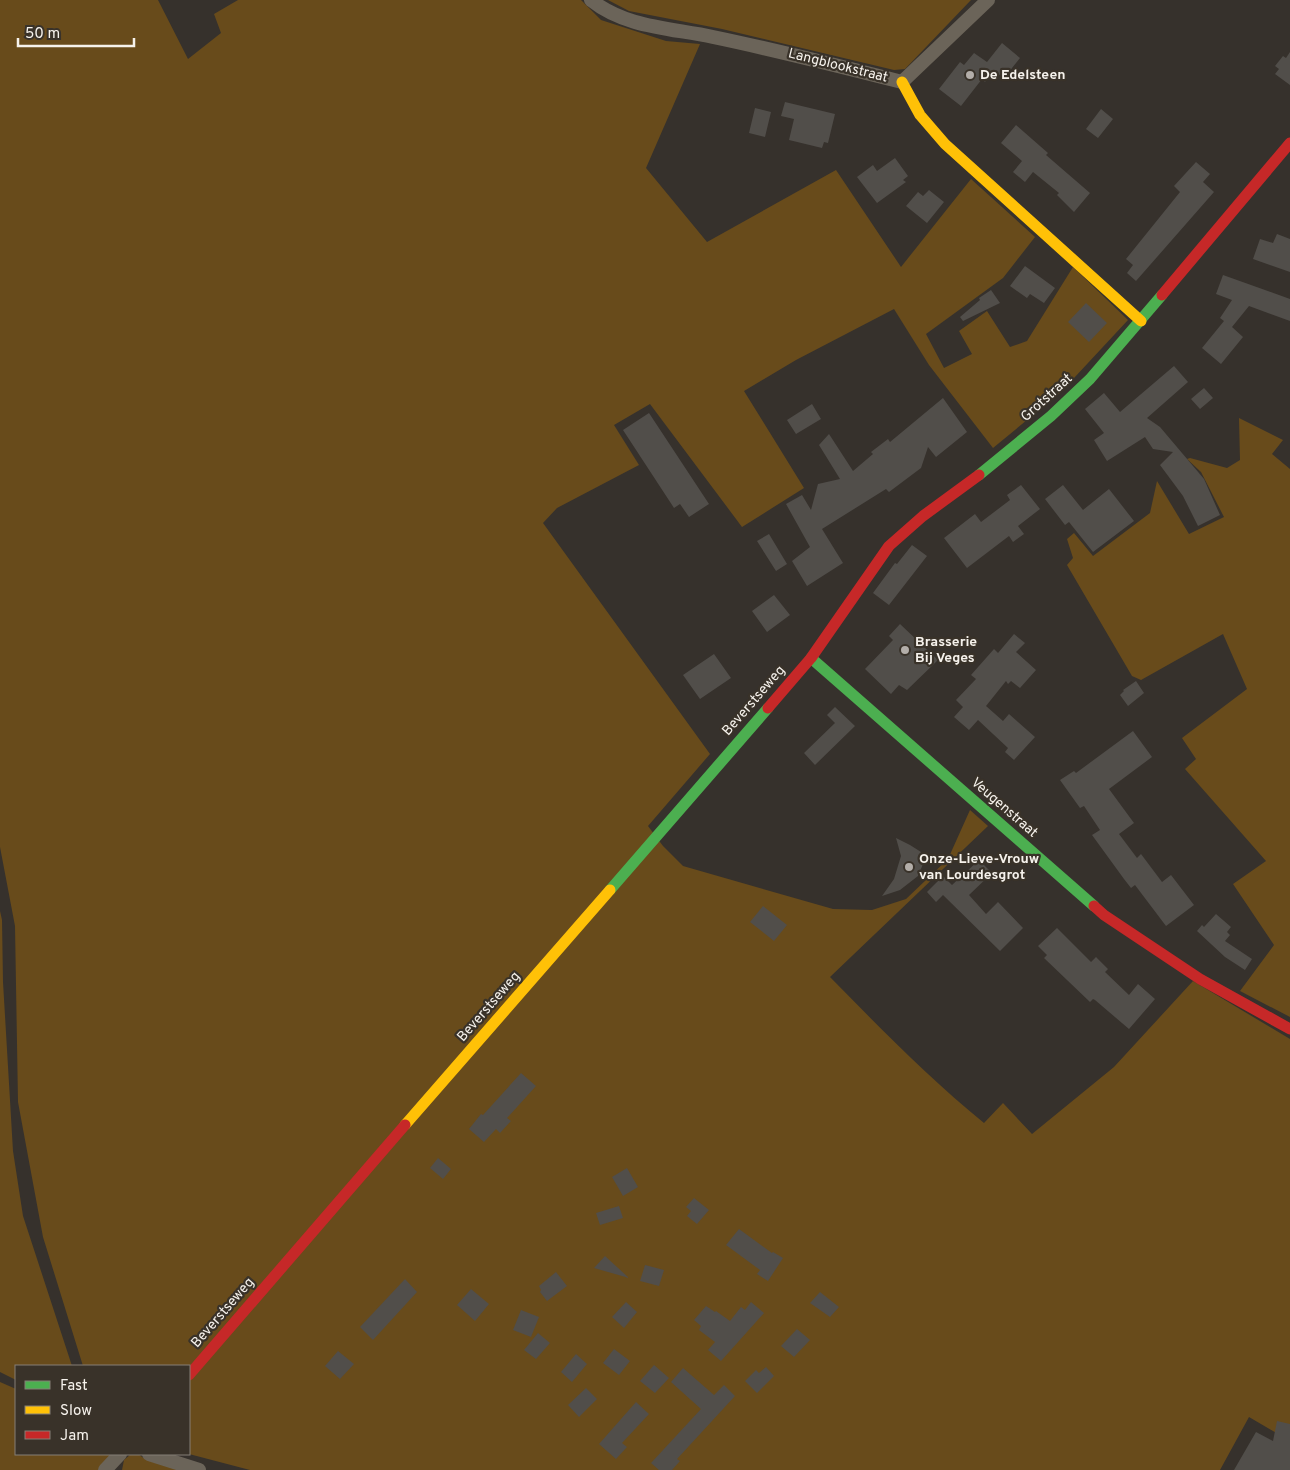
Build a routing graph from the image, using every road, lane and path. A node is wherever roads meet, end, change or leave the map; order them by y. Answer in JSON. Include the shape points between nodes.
{"nodes":[{"id":1,"x":591,"y":0,"type":"edge"},
{"id":2,"x":988,"y":0,"type":"edge"},
{"id":3,"x":902,"y":82,"type":"junction"},
{"id":4,"x":1290,"y":143,"type":"edge"},
{"id":5,"x":1141,"y":321,"type":"junction"},
{"id":6,"x":811,"y":658,"type":"junction"},
{"id":7,"x":1290,"y":1029,"type":"edge"},
{"id":8,"x":190,"y":1374,"type":"edge"},
{"id":9,"x":119,"y":1455,"type":"edge"},
{"id":10,"x":152,"y":1455,"type":"edge"},
{"id":11,"x":105,"y":1470,"type":"edge"},
{"id":12,"x":199,"y":1470,"type":"edge"}],
"edges":[{"from":1,"to":3,"type":"street","name":"Langblookstraat","via":[[614,15],[634,22],[713,37]]},
{"from":2,"to":3,"type":"street"},
{"from":3,"to":5,"type":"street","name":"Langblookstraat","via":[[910,103],[945,144]]},
{"from":4,"to":5,"type":"street","name":"Grotstraat"},
{"from":5,"to":6,"type":"street","name":"Grotstraat","via":[[1052,416],[889,546]]},
{"from":6,"to":7,"type":"street","name":"Veugenstraat","via":[[1104,915],[1200,979]]},
{"from":6,"to":8,"type":"street","name":"Beverstseweg"},
{"from":9,"to":11,"type":"street"},
{"from":10,"to":12,"type":"street"}]}
